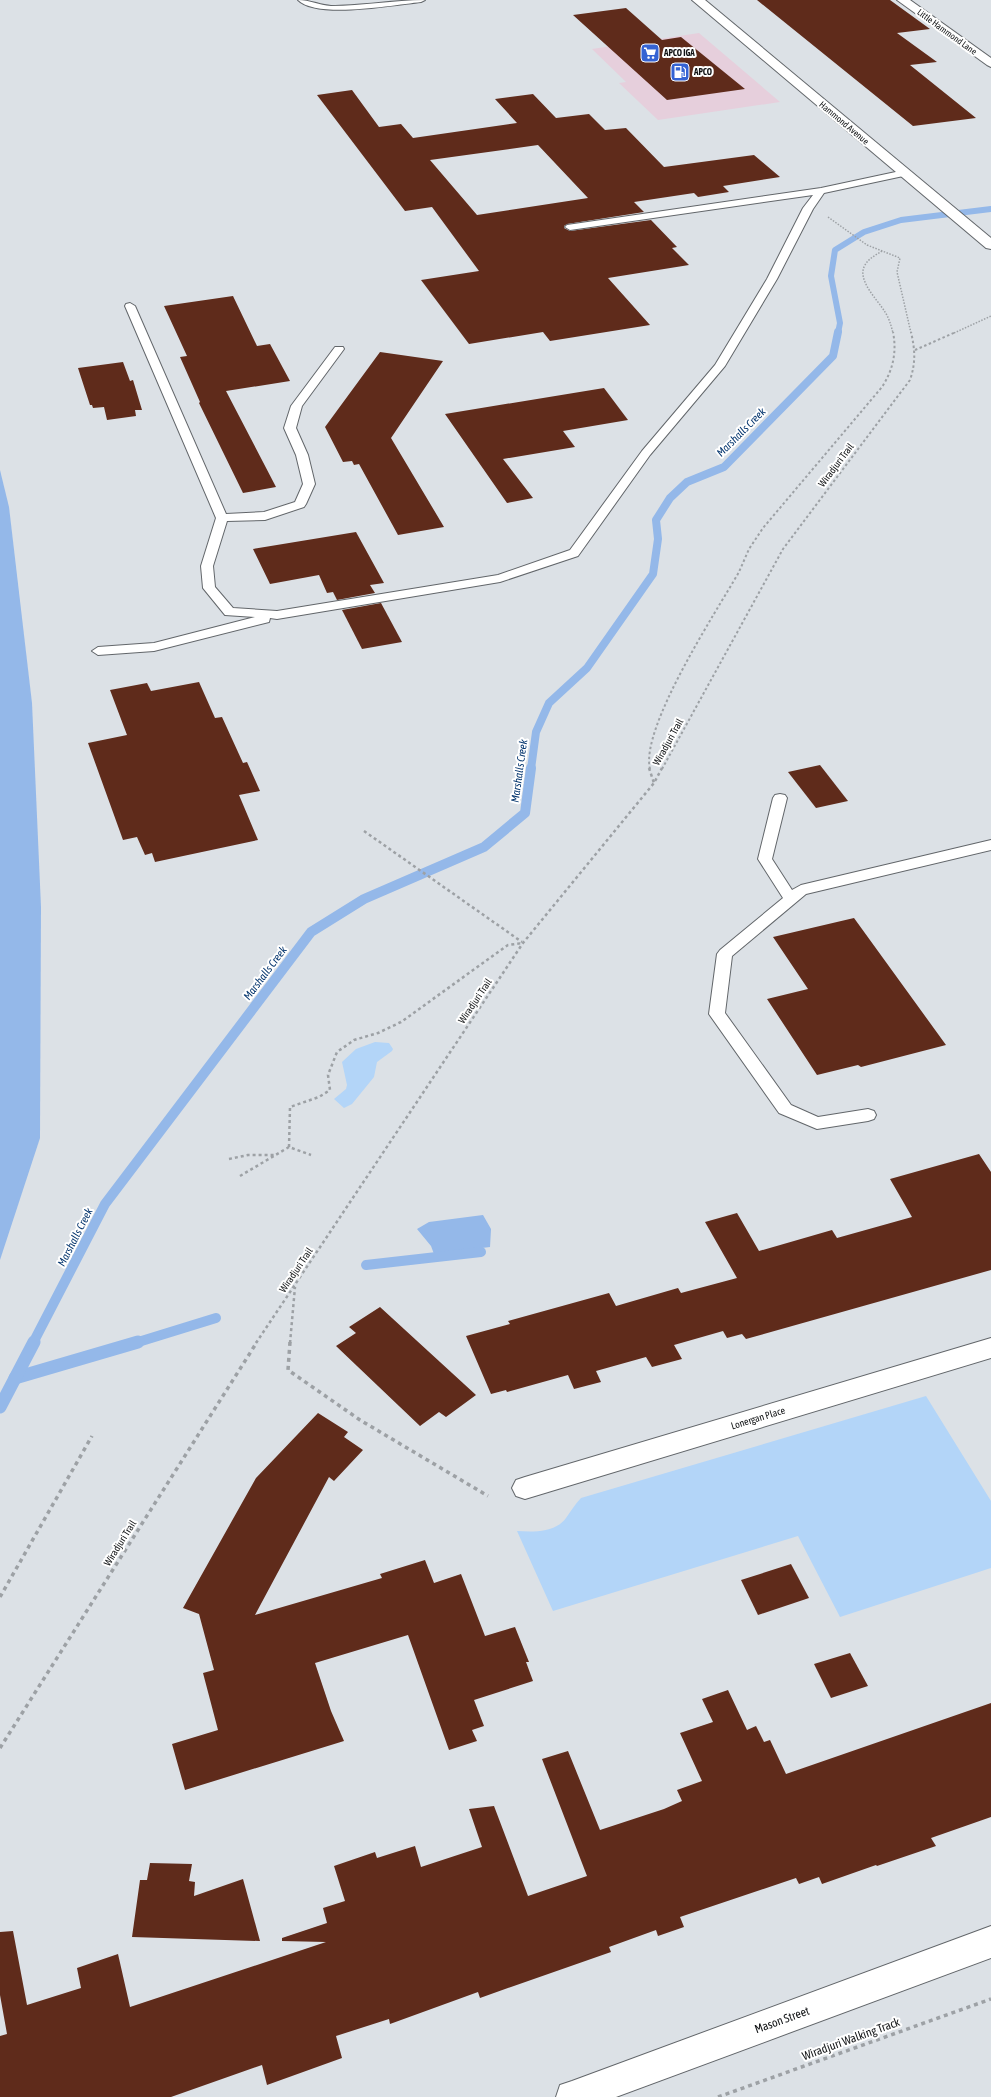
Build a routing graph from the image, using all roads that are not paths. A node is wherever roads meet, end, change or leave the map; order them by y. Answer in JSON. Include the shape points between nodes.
{"nodes":[{"id":1,"x":302,"y":0,"type":"edge"},
{"id":2,"x":421,"y":0,"type":"edge"},
{"id":3,"x":698,"y":0,"type":"edge"},
{"id":4,"x":903,"y":0,"type":"edge"},
{"id":5,"x":991,"y":63,"type":"edge"},
{"id":6,"x":905,"y":173,"type":"junction"},
{"id":7,"x":821,"y":191,"type":"junction"},
{"id":8,"x":570,"y":227,"type":"dead end"},
{"id":9,"x":986,"y":240,"type":"edge"},
{"id":10,"x":130,"y":306,"type":"dead end"},
{"id":11,"x":339,"y":349,"type":"dead end"},
{"id":12,"x":222,"y":518,"type":"junction"},
{"id":13,"x":277,"y":615,"type":"junction"},
{"id":14,"x":98,"y":651,"type":"dead end"},
{"id":15,"x":780,"y":798,"type":"dead end"},
{"id":16,"x":991,"y":845,"type":"edge"},
{"id":17,"x":791,"y":899,"type":"junction"},
{"id":18,"x":868,"y":1115,"type":"dead end"},
{"id":19,"x":991,"y":1348,"type":"edge"},
{"id":20,"x":525,"y":1488,"type":"dead end"},
{"id":21,"x":991,"y":1942,"type":"edge"},
{"id":22,"x":572,"y":2097,"type":"edge"}],
"edges":[{"from":1,"to":2,"type":"lane","via":[[318,7],[332,8]]},
{"from":3,"to":6,"type":"main road","name":"Hammond Avenue"},
{"from":4,"to":5,"type":"main road","name":"Little Hammond Lane"},
{"from":6,"to":7,"type":"lane"},
{"from":6,"to":9,"type":"main road","name":"Hammond Avenue"},
{"from":7,"to":8,"type":"lane"},
{"from":7,"to":13,"type":"lane","via":[[808,208],[772,279],[720,366],[646,453],[574,554],[500,578]]},
{"from":10,"to":12,"type":"lane"},
{"from":11,"to":12,"type":"lane","via":[[297,406],[290,428],[302,456],[308,484],[300,504],[265,516]]},
{"from":12,"to":13,"type":"lane","via":[[207,566],[209,588],[230,612]]},
{"from":13,"to":14,"type":"lane","via":[[154,647]]},
{"from":15,"to":17,"type":"lane","via":[[764,859]]},
{"from":16,"to":17,"type":"lane","via":[[801,890]]},
{"from":17,"to":18,"type":"lane","via":[[726,954],[717,1014],[785,1108],[817,1123]]},
{"from":19,"to":20,"type":"main road","name":"Lonergan Place"},
{"from":21,"to":22,"type":"main road","name":"Mason Street"}]}
